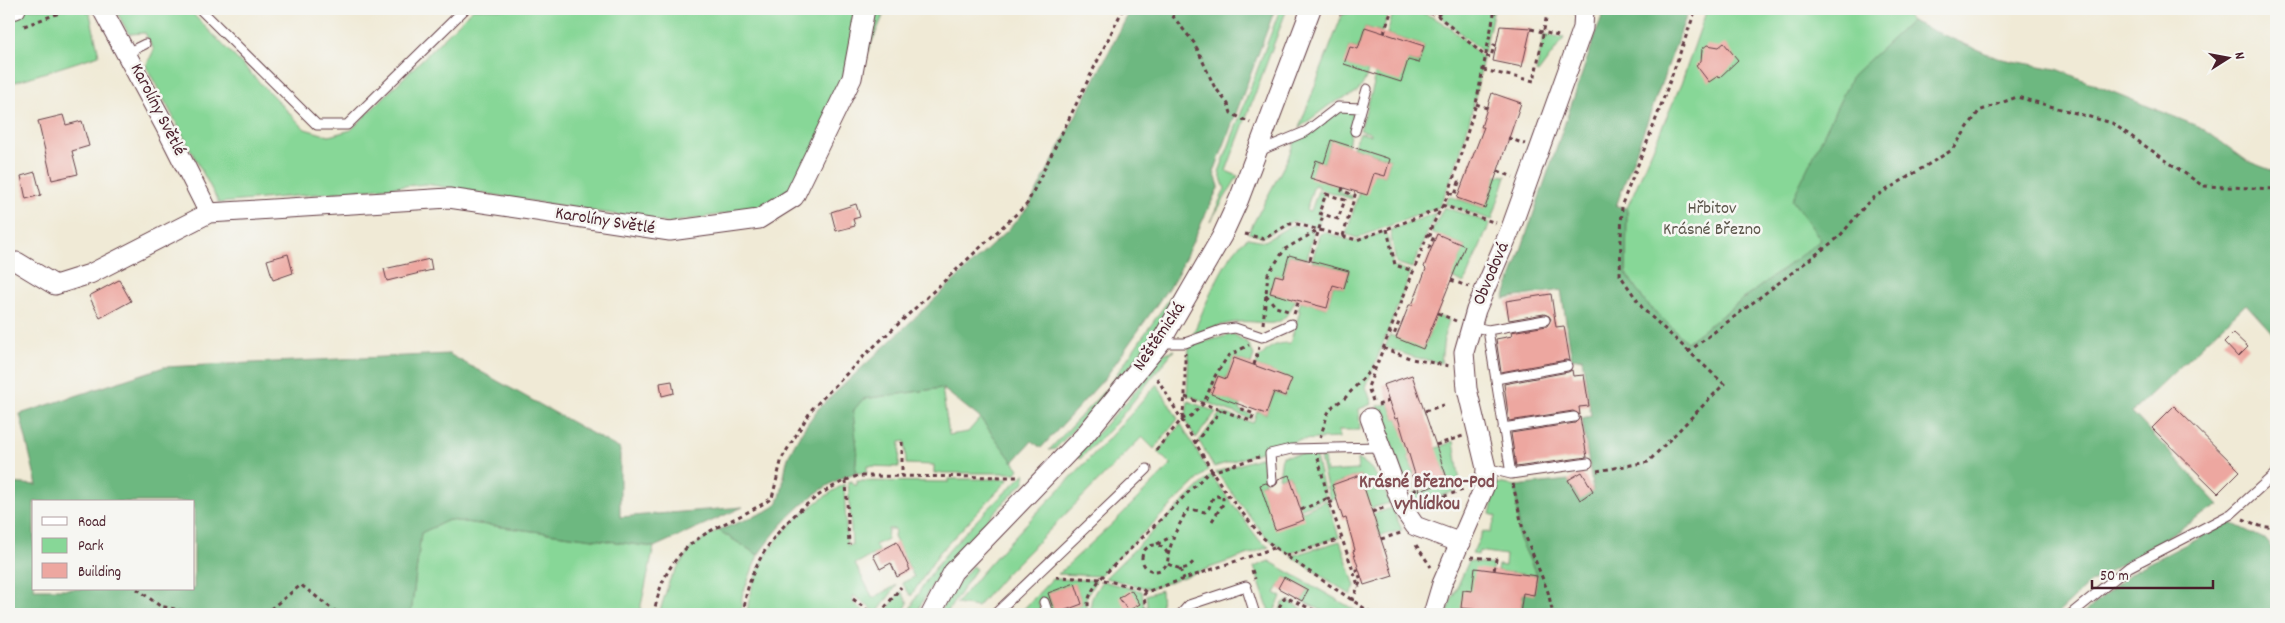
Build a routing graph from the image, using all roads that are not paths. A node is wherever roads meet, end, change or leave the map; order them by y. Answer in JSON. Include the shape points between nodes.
{"nodes":[{"id":1,"x":465,"y":9,"type":"edge"},
{"id":2,"x":865,"y":9,"type":"edge"},
{"id":3,"x":1311,"y":9,"type":"edge"},
{"id":4,"x":1584,"y":9,"type":"edge"},
{"id":5,"x":9,"y":10,"type":"edge"},
{"id":6,"x":206,"y":11,"type":"edge"},
{"id":7,"x":95,"y":12,"type":"edge"},
{"id":8,"x":18,"y":18,"type":"edge"},
{"id":9,"x":145,"y":44,"type":"dead end"},
{"id":10,"x":127,"y":53,"type":"junction"},
{"id":11,"x":1367,"y":89,"type":"dead end"},
{"id":12,"x":1362,"y":108,"type":"junction"},
{"id":13,"x":1355,"y":131,"type":"dead end"},
{"id":14,"x":1256,"y":152,"type":"junction"},
{"id":15,"x":209,"y":213,"type":"junction"},
{"id":16,"x":17,"y":262,"type":"dead end"},
{"id":17,"x":1545,"y":320,"type":"dead end"},
{"id":18,"x":1291,"y":324,"type":"dead end"},
{"id":19,"x":1480,"y":328,"type":"junction"},
{"id":20,"x":1160,"y":343,"type":"junction"},
{"id":21,"x":1567,"y":366,"type":"dead end"},
{"id":22,"x":1496,"y":379,"type":"junction"},
{"id":23,"x":1574,"y":417,"type":"dead end"},
{"id":24,"x":1370,"y":418,"type":"dead end"},
{"id":25,"x":1503,"y":428,"type":"junction"},
{"id":26,"x":1379,"y":447,"type":"junction"},
{"id":27,"x":1588,"y":463,"type":"road end"},
{"id":28,"x":1486,"y":468,"type":"junction"},
{"id":29,"x":1147,"y":469,"type":"dead end"},
{"id":30,"x":2276,"y":473,"type":"edge"},
{"id":31,"x":1510,"y":474,"type":"junction"},
{"id":32,"x":1272,"y":481,"type":"dead end"},
{"id":33,"x":1461,"y":543,"type":"junction"},
{"id":34,"x":1044,"y":602,"type":"dead end"},
{"id":35,"x":931,"y":614,"type":"edge"},
{"id":36,"x":995,"y":614,"type":"edge"},
{"id":37,"x":1048,"y":614,"type":"edge"},
{"id":38,"x":1180,"y":614,"type":"edge"},
{"id":39,"x":1255,"y":614,"type":"edge"},
{"id":40,"x":1433,"y":614,"type":"edge"},
{"id":41,"x":2071,"y":614,"type":"edge"}],
"edges":[{"from":1,"to":6,"type":"lane","via":[[347,125],[317,125]]},
{"from":2,"to":15,"type":"street","name":"Karolíny Světlé","via":[[852,78],[794,197],[759,219],[670,231],[449,198]]},
{"from":3,"to":14,"type":"street","name":"Neštěmická"},
{"from":4,"to":19,"type":"street","name":"Obvodová","via":[[1582,28],[1511,228],[1476,310]]},
{"from":5,"to":8,"type":"street"},
{"from":7,"to":10,"type":"street","name":"Karolíny Světlé"},
{"from":9,"to":10,"type":"lane"},
{"from":10,"to":15,"type":"street","name":"Karolíny Světlé"},
{"from":11,"to":12,"type":"lane"},
{"from":12,"to":13,"type":"lane"},
{"from":12,"to":14,"type":"lane","via":[[1338,107],[1307,131]]},
{"from":14,"to":20,"type":"street","name":"Neštěmická","via":[[1222,236]]},
{"from":15,"to":16,"type":"street","name":"Karolíny Světlé","via":[[90,274],[55,285]]},
{"from":17,"to":19,"type":"lane"},
{"from":18,"to":20,"type":"lane","via":[[1262,337],[1235,328],[1185,343]]},
{"from":19,"to":22,"type":"lane"},
{"from":19,"to":28,"type":"street","name":"Obvodová","via":[[1464,352],[1466,389]]},
{"from":20,"to":35,"type":"street","name":"Neštěmická","via":[[1084,436],[953,572]]},
{"from":21,"to":22,"type":"lane"},
{"from":22,"to":25,"type":"lane"},
{"from":23,"to":25,"type":"lane"},
{"from":24,"to":26,"type":"street"},
{"from":25,"to":31,"type":"lane"},
{"from":26,"to":32,"type":"lane","via":[[1290,449],[1270,454]]},
{"from":26,"to":33,"type":"street","via":[[1404,510],[1415,526]]},
{"from":27,"to":31,"type":"lane"},
{"from":28,"to":31,"type":"lane"},
{"from":28,"to":33,"type":"street","name":"Obvodová","via":[[1485,485]]},
{"from":29,"to":36,"type":"lane"},
{"from":30,"to":41,"type":"lane","via":[[2231,514],[2129,567]]},
{"from":33,"to":40,"type":"street","name":"Obvodová","via":[[1442,584]]},
{"from":34,"to":37,"type":"lane"},
{"from":38,"to":39,"type":"lane","via":[[1189,605],[1246,586]]}]}
